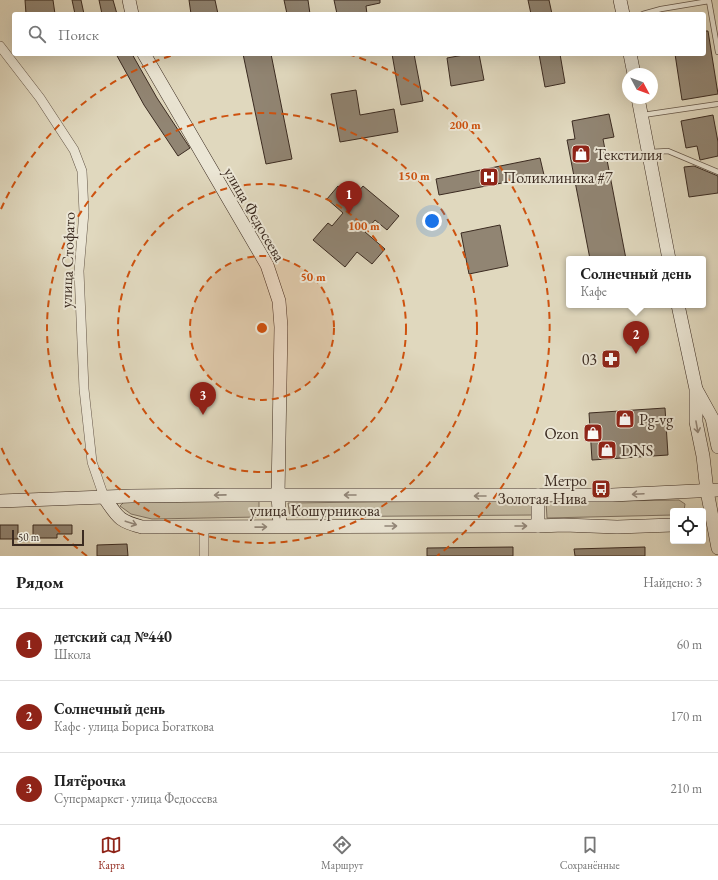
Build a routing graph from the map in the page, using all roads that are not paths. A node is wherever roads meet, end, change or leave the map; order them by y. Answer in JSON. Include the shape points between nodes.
{"nodes":[{"id":1,"x":129,"y":0,"type":"edge"},
{"id":2,"x":620,"y":0,"type":"edge"},
{"id":3,"x":132,"y":12,"type":"edge"},
{"id":4,"x":623,"y":12,"type":"edge"},
{"id":5,"x":650,"y":12,"type":"edge"},
{"id":6,"x":0,"y":46,"type":"edge"},
{"id":7,"x":718,"y":52,"type":"edge"},
{"id":8,"x":145,"y":56,"type":"edge"},
{"id":9,"x":630,"y":56,"type":"edge"},
{"id":10,"x":633,"y":68,"type":"edge"},
{"id":11,"x":639,"y":104,"type":"edge"},
{"id":12,"x":718,"y":104,"type":"edge"},
{"id":13,"x":642,"y":115,"type":"junction"},
{"id":14,"x":648,"y":152,"type":"junction"},
{"id":15,"x":718,"y":172,"type":"edge"},
{"id":16,"x":668,"y":256,"type":"edge"},
{"id":17,"x":679,"y":308,"type":"edge"},
{"id":18,"x":696,"y":389,"type":"junction"},
{"id":19,"x":718,"y":447,"type":"edge"},
{"id":20,"x":713,"y":491,"type":"edge"},
{"id":21,"x":278,"y":495,"type":"junction"},
{"id":22,"x":538,"y":495,"type":"junction"},
{"id":23,"x":104,"y":497,"type":"junction"},
{"id":24,"x":0,"y":501,"type":"edge"},
{"id":25,"x":711,"y":521,"type":"edge"},
{"id":26,"x":670,"y":525,"type":"edge"},
{"id":27,"x":280,"y":526,"type":"junction"},
{"id":28,"x":538,"y":526,"type":"junction"},
{"id":29,"x":204,"y":527,"type":"junction"},
{"id":30,"x":718,"y":548,"type":"edge"},
{"id":31,"x":204,"y":556,"type":"edge"}],
"edges":[{"from":1,"to":3,"type":"main road"},
{"from":2,"to":4,"type":"main road"},
{"from":5,"to":7,"type":"lane","via":[[709,1]]},
{"from":6,"to":23,"type":"street","name":"улица Стофато","via":[[40,98],[74,150],[82,171],[84,212],[79,271],[84,389],[92,462]]},
{"from":8,"to":21,"type":"main road","name":"улица Федосеева","via":[[267,265],[279,301],[281,327]]},
{"from":9,"to":10,"type":"main road"},
{"from":11,"to":13,"type":"main road"},
{"from":12,"to":13,"type":"lane"},
{"from":13,"to":14,"type":"main road"},
{"from":14,"to":15,"type":"lane","via":[[668,151]]},
{"from":14,"to":16,"type":"main road"},
{"from":17,"to":18,"type":"main road"},
{"from":18,"to":19,"type":"main road","via":[[712,418]]},
{"from":18,"to":20,"type":"main road","one_way":true,"via":[[696,422]]},
{"from":20,"to":22,"type":"main road","name":"улица Кошурникова","one_way":true},
{"from":20,"to":25,"type":"main road"},
{"from":22,"to":21,"type":"main road","name":"улица Кошурникова","one_way":true},
{"from":21,"to":23,"type":"main road","name":"улица Кошурникова","one_way":true},
{"from":21,"to":27,"type":"main road","name":"улица Федосеева"},
{"from":22,"to":28,"type":"main road"},
{"from":23,"to":24,"type":"main road","name":"улица Кошурникова"},
{"from":23,"to":29,"type":"main road","name":"улица Кошурникова","one_way":true,"via":[[119,519],[130,524]]},
{"from":25,"to":30,"type":"main road"},
{"from":26,"to":28,"type":"main road","name":"улица Кошурникова"},
{"from":27,"to":28,"type":"main road","name":"улица Кошурникова","one_way":true},
{"from":29,"to":27,"type":"main road","name":"улица Кошурникова","one_way":true},
{"from":29,"to":31,"type":"street"}]}
